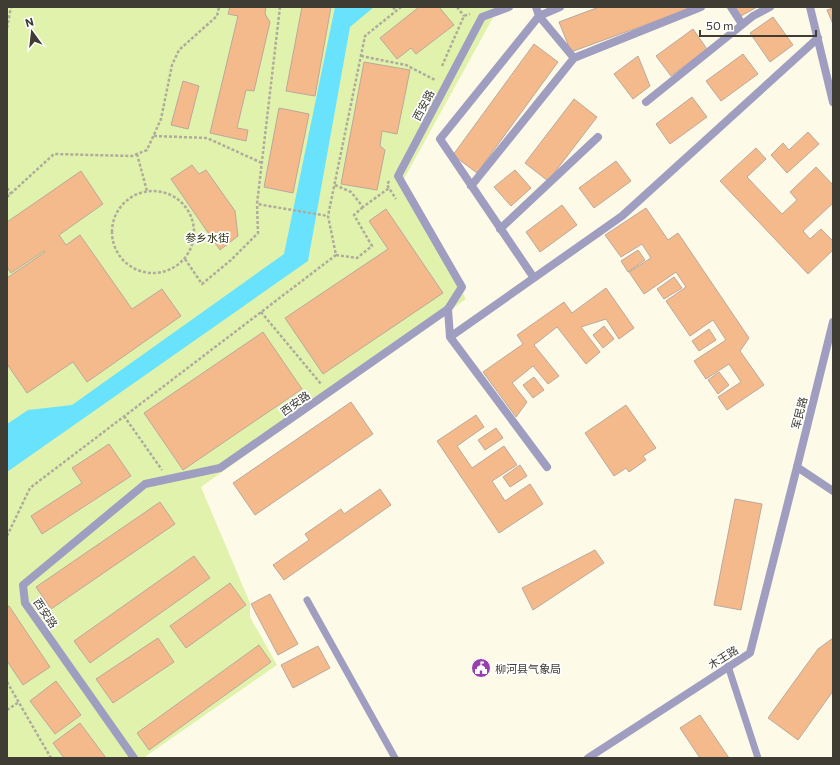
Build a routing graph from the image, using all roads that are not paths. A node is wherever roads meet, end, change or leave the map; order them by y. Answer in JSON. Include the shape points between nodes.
{"nodes":[{"id":1,"x":508,"y":7,"type":"edge"},
{"id":2,"x":536,"y":7,"type":"edge"},
{"id":3,"x":560,"y":7,"type":"edge"},
{"id":4,"x":701,"y":7,"type":"edge"},
{"id":5,"x":731,"y":7,"type":"edge"},
{"id":6,"x":770,"y":7,"type":"edge"},
{"id":7,"x":810,"y":7,"type":"edge"},
{"id":8,"x":539,"y":16,"type":"junction"},
{"id":9,"x":742,"y":24,"type":"junction"},
{"id":10,"x":818,"y":38,"type":"junction"},
{"id":11,"x":574,"y":58,"type":"junction"},
{"id":12,"x":646,"y":102,"type":"dead end"},
{"id":13,"x":833,"y":102,"type":"edge"},
{"id":14,"x":598,"y":136,"type":"dead end"},
{"id":15,"x":471,"y":186,"type":"junction"},
{"id":16,"x":500,"y":229,"type":"junction"},
{"id":17,"x":534,"y":278,"type":"junction"},
{"id":18,"x":448,"y":309,"type":"junction"},
{"id":19,"x":833,"y":322,"type":"edge"},
{"id":20,"x":450,"y":337,"type":"junction"},
{"id":21,"x":547,"y":467,"type":"dead end"},
{"id":22,"x":797,"y":468,"type":"junction"},
{"id":23,"x":833,"y":491,"type":"edge"},
{"id":24,"x":307,"y":600,"type":"dead end"},
{"id":25,"x":728,"y":666,"type":"junction"},
{"id":26,"x":134,"y":758,"type":"edge"},
{"id":27,"x":395,"y":758,"type":"edge"},
{"id":28,"x":588,"y":758,"type":"edge"},
{"id":29,"x":758,"y":758,"type":"edge"}],
"edges":[{"from":1,"to":18,"type":"street","name":"西安路","via":[[482,17],[398,176],[462,287]]},
{"from":2,"to":8,"type":"street"},
{"from":3,"to":8,"type":"street"},
{"from":4,"to":11,"type":"street"},
{"from":5,"to":9,"type":"street"},
{"from":6,"to":9,"type":"street"},
{"from":7,"to":10,"type":"street"},
{"from":8,"to":11,"type":"street"},
{"from":8,"to":15,"type":"street","via":[[440,139]]},
{"from":9,"to":12,"type":"street"},
{"from":10,"to":13,"type":"street"},
{"from":10,"to":17,"type":"street","via":[[622,216]]},
{"from":11,"to":15,"type":"street"},
{"from":14,"to":16,"type":"street"},
{"from":15,"to":16,"type":"street"},
{"from":16,"to":17,"type":"street"},
{"from":17,"to":20,"type":"street"},
{"from":18,"to":20,"type":"street"},
{"from":18,"to":26,"type":"street","name":"西安路","via":[[220,468],[145,484],[23,585],[25,603]]},
{"from":19,"to":22,"type":"street","name":"军民路"},
{"from":20,"to":21,"type":"street"},
{"from":22,"to":23,"type":"street"},
{"from":22,"to":25,"type":"street","name":"木王路","via":[[750,654]]},
{"from":24,"to":27,"type":"lane"},
{"from":25,"to":28,"type":"street","name":"木王路"},
{"from":25,"to":29,"type":"lane"}]}
